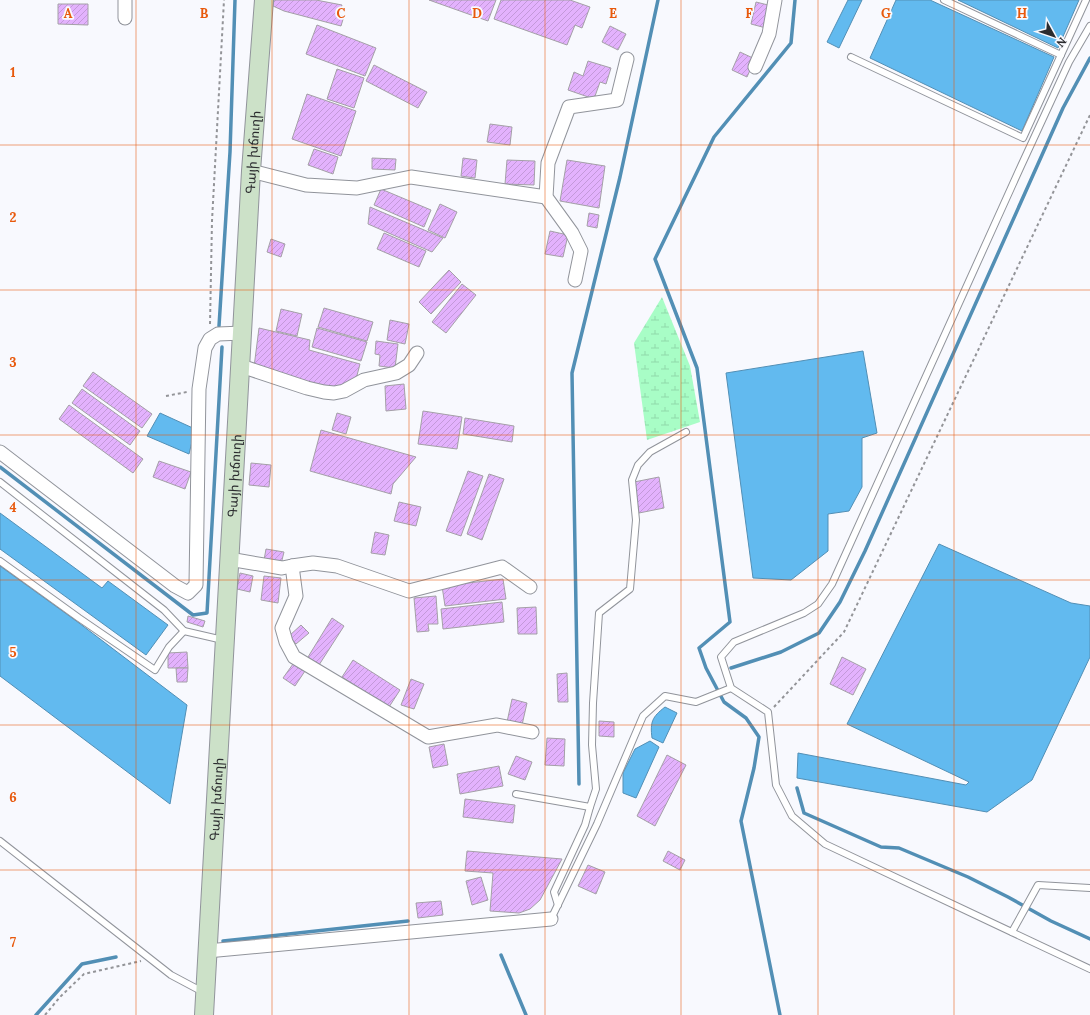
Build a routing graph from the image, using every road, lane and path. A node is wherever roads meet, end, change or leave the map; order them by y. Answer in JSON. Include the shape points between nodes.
{"nodes":[{"id":1,"x":125,"y":0,"type":"edge"},
{"id":2,"x":224,"y":0,"type":"edge"},
{"id":3,"x":264,"y":0,"type":"edge"},
{"id":4,"x":774,"y":0,"type":"edge"},
{"id":5,"x":944,"y":0,"type":"edge"},
{"id":6,"x":1086,"y":0,"type":"edge"},
{"id":7,"x":125,"y":18,"type":"dead end"},
{"id":8,"x":1090,"y":26,"type":"edge"},
{"id":9,"x":1061,"y":55,"type":"junction"},
{"id":10,"x":851,"y":57,"type":"dead end"},
{"id":11,"x":627,"y":59,"type":"dead end"},
{"id":12,"x":755,"y":67,"type":"dead end"},
{"id":13,"x":1090,"y":115,"type":"edge"},
{"id":14,"x":251,"y":171,"type":"junction"},
{"id":15,"x":546,"y":197,"type":"junction"},
{"id":16,"x":575,"y":280,"type":"dead end"},
{"id":17,"x":243,"y":333,"type":"junction"},
{"id":18,"x":210,"y":339,"type":"junction"},
{"id":19,"x":417,"y":353,"type":"dead end"},
{"id":20,"x":241,"y":366,"type":"junction"},
{"id":21,"x":199,"y":389,"type":"junction"},
{"id":22,"x":166,"y":396,"type":"dead end"},
{"id":23,"x":686,"y":432,"type":"dead end"},
{"id":24,"x":0,"y":452,"type":"edge"},
{"id":25,"x":0,"y":482,"type":"edge"},
{"id":26,"x":229,"y":559,"type":"junction"},
{"id":27,"x":0,"y":561,"type":"edge"},
{"id":28,"x":292,"y":566,"type":"junction"},
{"id":29,"x":530,"y":587,"type":"dead end"},
{"id":30,"x":184,"y":631,"type":"junction"},
{"id":31,"x":226,"y":641,"type":"junction"},
{"id":32,"x":729,"y":689,"type":"junction"},
{"id":33,"x":768,"y":712,"type":"junction"},
{"id":34,"x":532,"y":732,"type":"dead end"},
{"id":35,"x":516,"y":794,"type":"dead end"},
{"id":36,"x":590,"y":807,"type":"junction"},
{"id":37,"x":0,"y":841,"type":"edge"},
{"id":38,"x":1090,"y":888,"type":"edge"},
{"id":39,"x":558,"y":905,"type":"junction"},
{"id":40,"x":551,"y":919,"type":"joint"},
{"id":41,"x":1012,"y":932,"type":"junction"},
{"id":42,"x":207,"y":951,"type":"junction"},
{"id":43,"x":151,"y":958,"type":"junction"},
{"id":44,"x":1090,"y":969,"type":"edge"},
{"id":45,"x":204,"y":992,"type":"junction"},
{"id":46,"x":45,"y":1015,"type":"edge"},
{"id":47,"x":204,"y":1015,"type":"edge"}],
"edges":[{"from":1,"to":7,"type":"street"},
{"from":2,"to":18,"type":"path","via":[[212,221]]},
{"from":3,"to":14,"type":"main road","name":"Գայի խճուղի"},
{"from":4,"to":12,"type":"street","via":[[769,34]]},
{"from":5,"to":9,"type":"lane"},
{"from":6,"to":9,"type":"lane"},
{"from":8,"to":32,"type":"lane","via":[[1069,62],[832,584],[818,604],[804,613],[734,642],[721,657]]},
{"from":9,"to":10,"type":"lane","via":[[1023,138]]},
{"from":11,"to":15,"type":"street","via":[[617,100],[569,107],[548,163]]},
{"from":13,"to":33,"type":"path","via":[[844,632]]},
{"from":14,"to":15,"type":"street","via":[[306,185],[357,188],[411,177]]},
{"from":14,"to":17,"type":"main road","name":"Գայի խճուղի"},
{"from":15,"to":16,"type":"street","via":[[572,233],[581,251]]},
{"from":17,"to":18,"type":"street","via":[[218,334]]},
{"from":17,"to":20,"type":"main road","name":"Գայի խճուղի"},
{"from":18,"to":21,"type":"street"},
{"from":19,"to":20,"type":"street","via":[[409,365],[396,373],[364,380],[344,391],[334,393],[307,388]]},
{"from":20,"to":26,"type":"main road","name":"Գայի խճուղի"},
{"from":21,"to":22,"type":"path"},
{"from":21,"to":24,"type":"street","via":[[196,585],[188,593],[169,582]]},
{"from":23,"to":36,"type":"lane","via":[[650,452],[638,465],[632,480],[636,520],[630,589],[599,613],[592,745],[596,789]]},
{"from":25,"to":30,"type":"lane","via":[[164,610]]},
{"from":26,"to":28,"type":"street","via":[[282,568]]},
{"from":26,"to":31,"type":"main road","name":"Գայի խճուղի"},
{"from":27,"to":30,"type":"lane","via":[[154,670],[169,646]]},
{"from":28,"to":29,"type":"street","via":[[313,563],[336,566],[409,591],[502,567]]},
{"from":28,"to":34,"type":"street","via":[[296,596],[282,628],[294,657],[428,736],[497,726]]},
{"from":30,"to":31,"type":"lane"},
{"from":31,"to":42,"type":"main road","name":"Գայի խճուղի"},
{"from":32,"to":33,"type":"lane"},
{"from":32,"to":39,"type":"lane","via":[[696,702],[665,696],[643,716],[597,824]]},
{"from":33,"to":41,"type":"lane","via":[[776,785],[792,816],[825,844]]},
{"from":35,"to":36,"type":"lane"},
{"from":36,"to":39,"type":"lane","via":[[585,825],[554,892]]},
{"from":37,"to":43,"type":"lane"},
{"from":38,"to":41,"type":"lane","via":[[1038,885]]},
{"from":39,"to":40,"type":"lane"},
{"from":40,"to":42,"type":"street"},
{"from":41,"to":44,"type":"lane"},
{"from":42,"to":45,"type":"main road","name":"Գայի խճուղի"},
{"from":43,"to":45,"type":"lane","via":[[171,975]]},
{"from":43,"to":46,"type":"path","via":[[84,974]]},
{"from":45,"to":47,"type":"main road","name":"Գայի խճուղի"}]}
